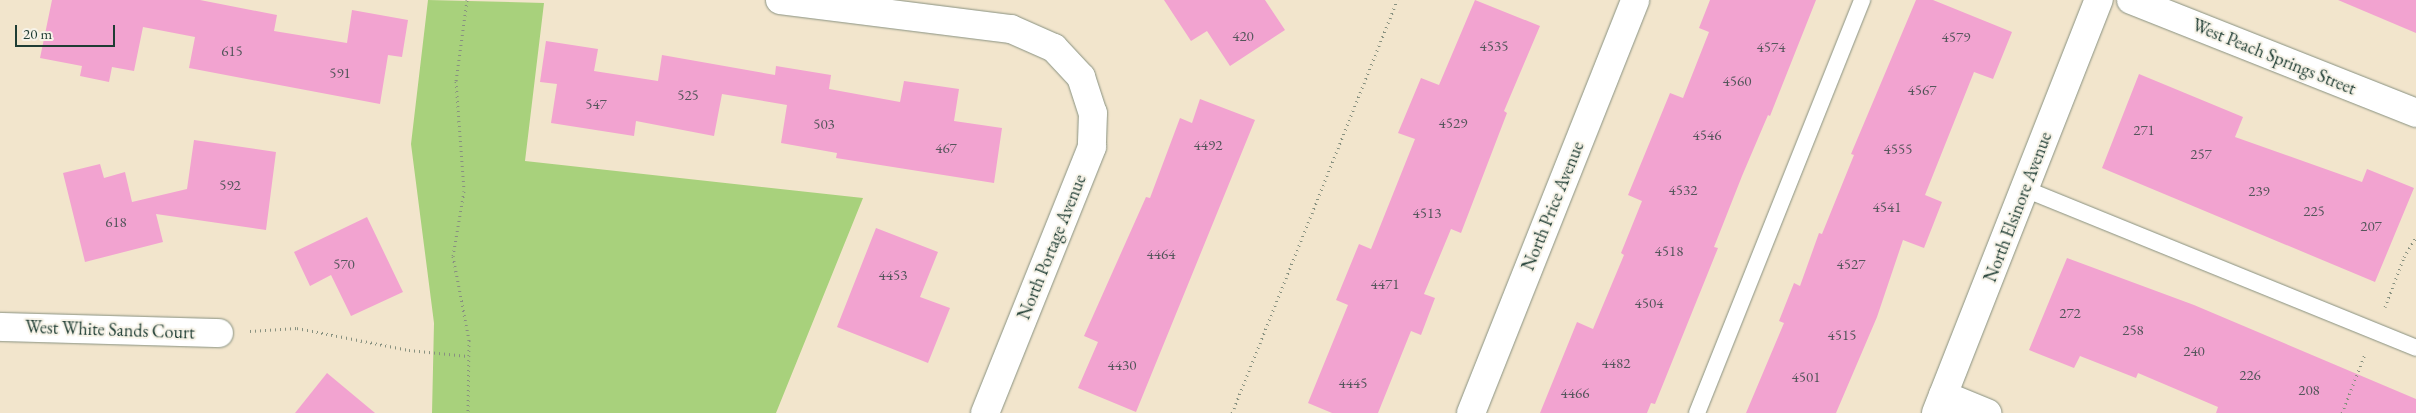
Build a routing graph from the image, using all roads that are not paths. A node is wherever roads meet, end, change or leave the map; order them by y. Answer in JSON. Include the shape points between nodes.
{"nodes":[{"id":1,"x":780,"y":0,"type":"edge"},
{"id":2,"x":1635,"y":0,"type":"edge"},
{"id":3,"x":1862,"y":0,"type":"edge"},
{"id":4,"x":2099,"y":0,"type":"edge"},
{"id":5,"x":2131,"y":0,"type":"edge"},
{"id":6,"x":2416,"y":113,"type":"edge"},
{"id":7,"x":2025,"y":189,"type":"junction"},
{"id":8,"x":0,"y":327,"type":"edge"},
{"id":9,"x":219,"y":333,"type":"road end"},
{"id":10,"x":2416,"y":348,"type":"edge"},
{"id":11,"x":1940,"y":404,"type":"edge"},
{"id":12,"x":985,"y":413,"type":"edge"},
{"id":13,"x":1471,"y":413,"type":"edge"},
{"id":14,"x":1697,"y":413,"type":"edge"},
{"id":15,"x":1987,"y":413,"type":"edge"}],
"edges":[{"from":1,"to":12,"type":"street","name":"North Portage Avenue","via":[[1011,29],[1054,48],[1081,77],[1092,113],[1092,147]]},
{"from":2,"to":13,"type":"street","name":"North Price Avenue"},
{"from":3,"to":14,"type":"lane"},
{"from":4,"to":7,"type":"street","name":"North Elsinore Avenue"},
{"from":5,"to":6,"type":"street","name":"West Peach Springs Street"},
{"from":7,"to":10,"type":"lane"},
{"from":7,"to":11,"type":"street","name":"North Elsinore Avenue"},
{"from":8,"to":9,"type":"street","name":"West White Sands Court"},
{"from":11,"to":15,"type":"street"}]}
